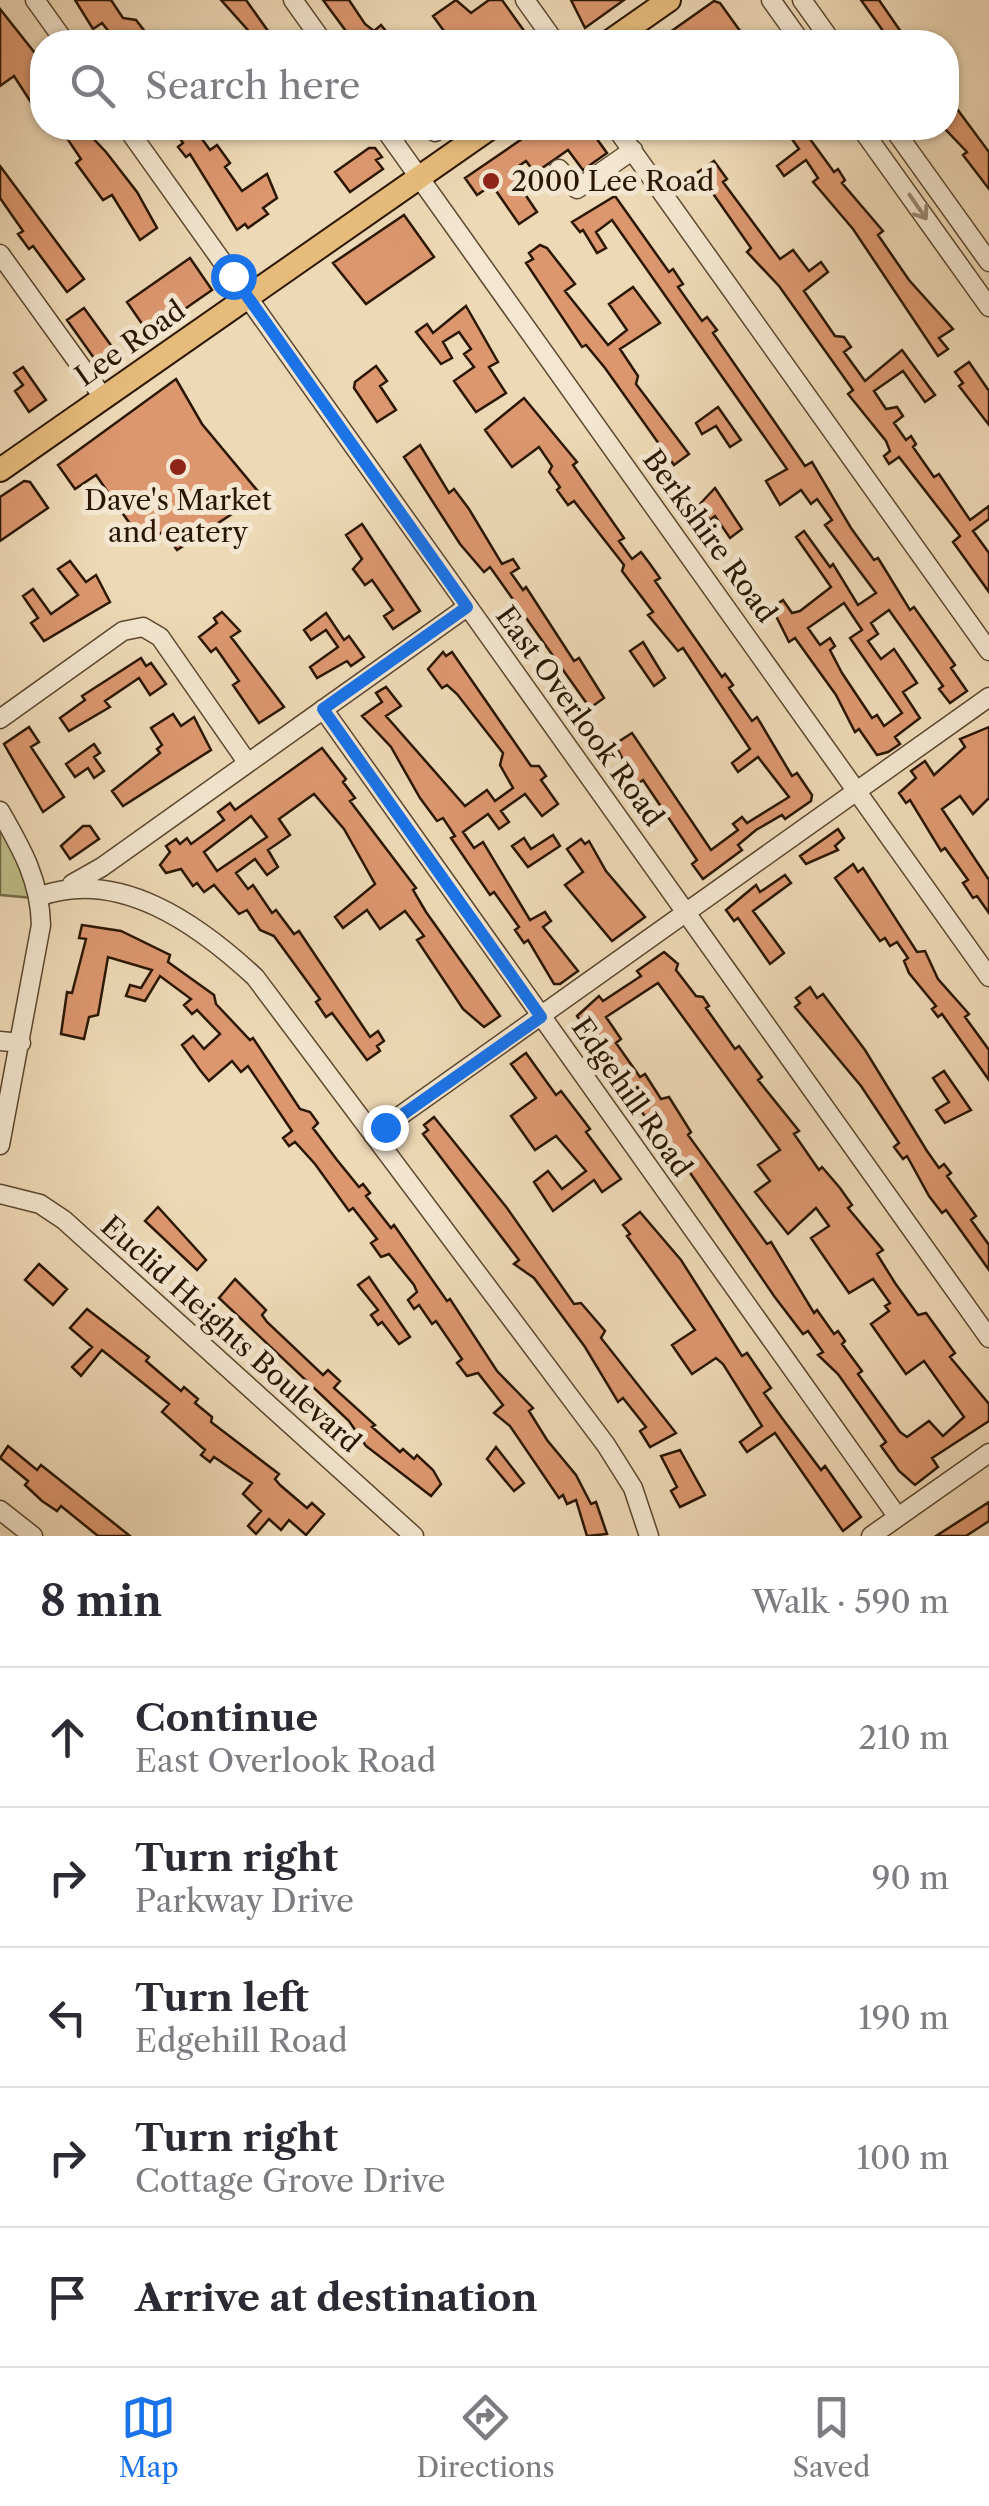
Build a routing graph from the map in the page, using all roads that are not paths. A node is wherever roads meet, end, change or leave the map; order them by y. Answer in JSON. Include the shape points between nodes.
{"nodes":[{"id":1,"x":35,"y":0,"type":"edge"},
{"id":2,"x":292,"y":0,"type":"edge"},
{"id":3,"x":525,"y":0,"type":"edge"},
{"id":4,"x":669,"y":0,"type":"edge"},
{"id":5,"x":771,"y":0,"type":"edge"},
{"id":6,"x":802,"y":0,"type":"edge"},
{"id":7,"x":819,"y":24,"type":"junction"},
{"id":8,"x":57,"y":30,"type":"edge"},
{"id":9,"x":314,"y":30,"type":"edge"},
{"id":10,"x":546,"y":30,"type":"edge"},
{"id":11,"x":626,"y":30,"type":"edge"},
{"id":12,"x":792,"y":30,"type":"edge"},
{"id":13,"x":812,"y":30,"type":"edge"},
{"id":14,"x":823,"y":30,"type":"edge"},
{"id":15,"x":135,"y":140,"type":"edge"},
{"id":16,"x":393,"y":140,"type":"edge"},
{"id":17,"x":473,"y":140,"type":"edge"},
{"id":18,"x":625,"y":140,"type":"edge"},
{"id":19,"x":871,"y":140,"type":"edge"},
{"id":20,"x":902,"y":140,"type":"edge"},
{"id":21,"x":632,"y":150,"type":"junction"},
{"id":22,"x":559,"y":169,"type":"dead end"},
{"id":23,"x":420,"y":177,"type":"junction"},
{"id":24,"x":0,"y":254,"type":"edge"},
{"id":25,"x":989,"y":262,"type":"edge"},
{"id":26,"x":248,"y":297,"type":"junction"},
{"id":27,"x":989,"y":307,"type":"edge"},
{"id":28,"x":103,"y":398,"type":"junction"},
{"id":29,"x":0,"y":469,"type":"edge"},
{"id":30,"x":467,"y":607,"type":"junction"},
{"id":31,"x":989,"y":651,"type":"edge"},
{"id":32,"x":989,"y":697,"type":"edge"},
{"id":33,"x":323,"y":709,"type":"junction"},
{"id":34,"x":0,"y":719,"type":"edge"},
{"id":35,"x":247,"y":762,"type":"junction"},
{"id":36,"x":858,"y":790,"type":"junction"},
{"id":37,"x":0,"y":811,"type":"edge"},
{"id":38,"x":67,"y":886,"type":"junction"},
{"id":39,"x":40,"y":896,"type":"junction"},
{"id":40,"x":688,"y":912,"type":"junction"},
{"id":41,"x":989,"y":976,"type":"edge"},
{"id":42,"x":541,"y":1017,"type":"junction"},
{"id":43,"x":0,"y":1041,"type":"edge"},
{"id":44,"x":21,"y":1043,"type":"junction"},
{"id":45,"x":373,"y":1135,"type":"junction"},
{"id":46,"x":0,"y":1145,"type":"edge"},
{"id":47,"x":0,"y":1194,"type":"edge"},
{"id":48,"x":989,"y":1338,"type":"edge"},
{"id":49,"x":989,"y":1453,"type":"edge"},
{"id":50,"x":0,"y":1510,"type":"edge"},
{"id":51,"x":897,"y":1516,"type":"junction"},
{"id":52,"x":33,"y":1536,"type":"edge"},
{"id":53,"x":414,"y":1536,"type":"edge"},
{"id":54,"x":649,"y":1536,"type":"edge"},
{"id":55,"x":871,"y":1536,"type":"edge"}],
"edges":[{"from":1,"to":8,"type":"street"},
{"from":2,"to":9,"type":"street"},
{"from":3,"to":10,"type":"street"},
{"from":4,"to":11,"type":"main road"},
{"from":5,"to":12,"type":"street"},
{"from":6,"to":7,"type":"street"},
{"from":7,"to":13,"type":"street"},
{"from":7,"to":14,"type":"street"},
{"from":15,"to":26,"type":"street","name":"East Overlook Road"},
{"from":16,"to":23,"type":"street","name":"Berkshire Road"},
{"from":17,"to":23,"type":"main road","name":"Lee Road"},
{"from":18,"to":21,"type":"street"},
{"from":19,"to":27,"type":"street","one_way":true},
{"from":20,"to":25,"type":"street"},
{"from":21,"to":22,"type":"street","via":[[577,189]]},
{"from":21,"to":31,"type":"street"},
{"from":23,"to":26,"type":"main road","name":"Lee Road"},
{"from":23,"to":36,"type":"street","name":"Berkshire Road"},
{"from":24,"to":28,"type":"street"},
{"from":26,"to":28,"type":"main road","name":"Lee Road"},
{"from":26,"to":30,"type":"street","name":"East Overlook Road"},
{"from":28,"to":29,"type":"main road","name":"Lee Road"},
{"from":30,"to":33,"type":"street"},
{"from":30,"to":40,"type":"street","name":"East Overlook Road"},
{"from":32,"to":36,"type":"street"},
{"from":33,"to":35,"type":"street"},
{"from":33,"to":42,"type":"street","name":"Edgehill Road"},
{"from":34,"to":35,"type":"street","via":[[123,632],[143,626],[160,638]]},
{"from":35,"to":38,"type":"street"},
{"from":36,"to":40,"type":"street"},
{"from":36,"to":41,"type":"street","name":"Berkshire Road"},
{"from":37,"to":39,"type":"street"},
{"from":38,"to":39,"type":"street"},
{"from":38,"to":45,"type":"street","via":[[99,888],[163,909],[215,940],[255,977]]},
{"from":39,"to":44,"type":"street","via":[[38,959]]},
{"from":40,"to":42,"type":"street"},
{"from":40,"to":48,"type":"street","name":"East Overlook Road"},
{"from":42,"to":45,"type":"street"},
{"from":42,"to":51,"type":"street","name":"Edgehill Road"},
{"from":43,"to":44,"type":"street"},
{"from":44,"to":46,"type":"street"},
{"from":45,"to":54,"type":"street","via":[[606,1446],[632,1488]]},
{"from":47,"to":53,"type":"street","name":"Euclid Heights Boulevard","via":[[40,1204],[64,1220]]},
{"from":49,"to":51,"type":"street"},
{"from":50,"to":52,"type":"street"},
{"from":51,"to":55,"type":"street"}]}
